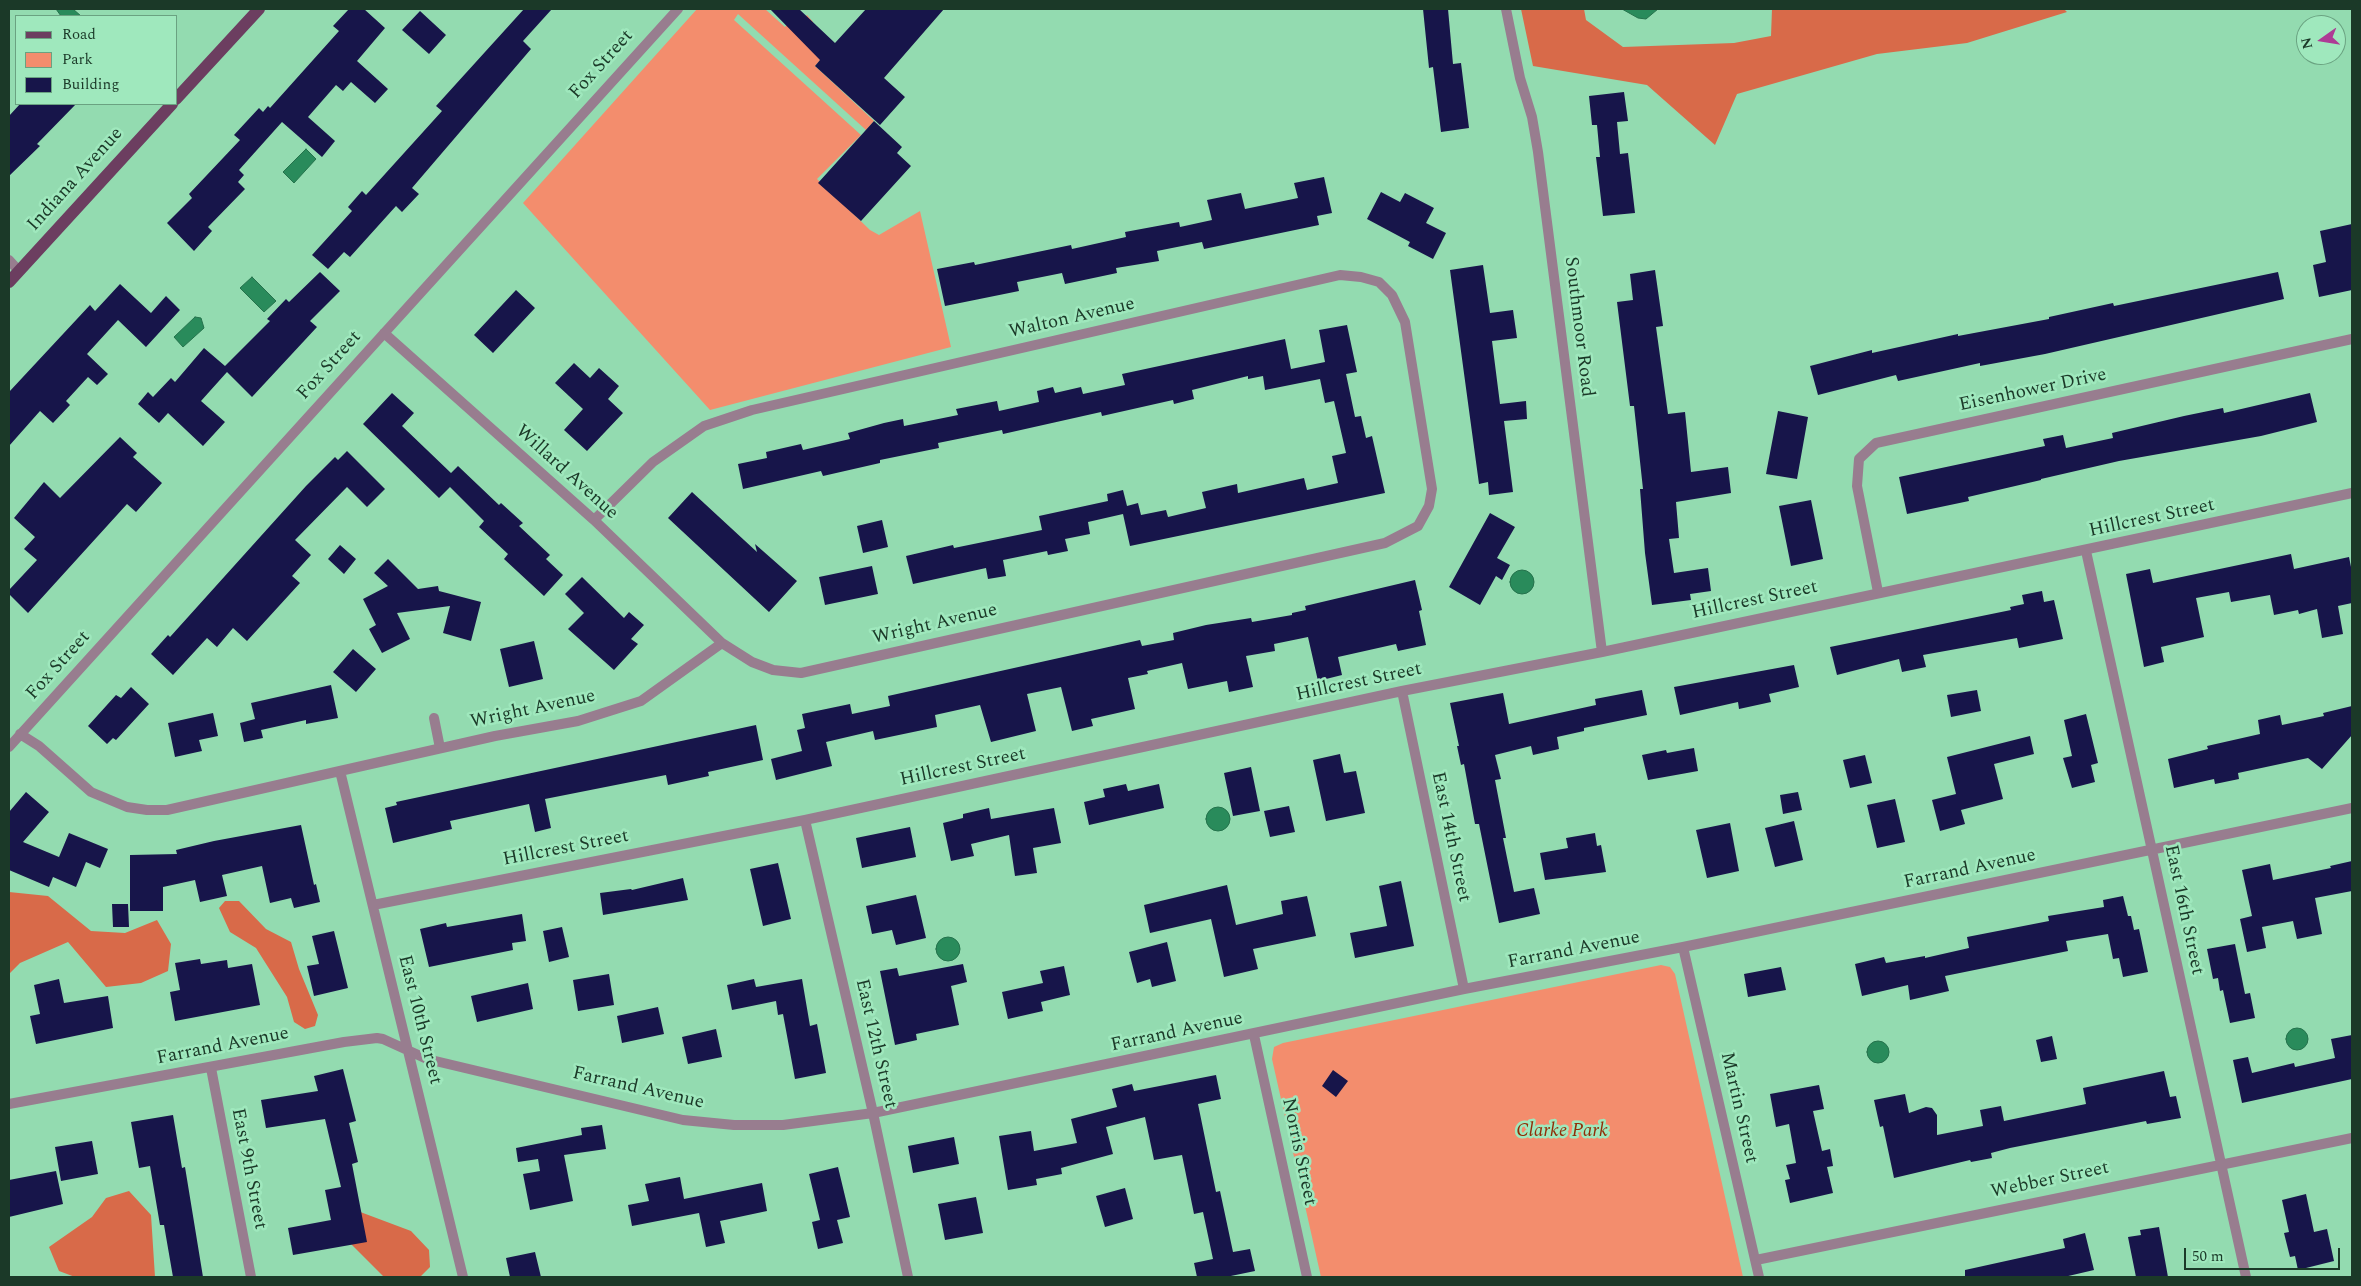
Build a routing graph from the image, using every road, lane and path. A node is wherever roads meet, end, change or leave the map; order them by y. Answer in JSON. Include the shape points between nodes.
{"nodes":[{"id":1,"x":258,"y":9,"type":"edge"},
{"id":2,"x":678,"y":9,"type":"edge"},
{"id":3,"x":1506,"y":9,"type":"edge"},
{"id":4,"x":178,"y":97,"type":"edge"},
{"id":5,"x":171,"y":105,"type":"edge"},
{"id":6,"x":9,"y":260,"type":"edge"},
{"id":7,"x":20,"y":271,"type":"junction"},
{"id":8,"x":9,"y":282,"type":"edge"},
{"id":9,"x":384,"y":333,"type":"junction"},
{"id":10,"x":2352,"y":339,"type":"edge"},
{"id":11,"x":1432,"y":489,"type":"joint"},
{"id":12,"x":2352,"y":493,"type":"edge"},
{"id":13,"x":594,"y":520,"type":"junction"},
{"id":14,"x":2086,"y":550,"type":"junction"},
{"id":15,"x":1878,"y":592,"type":"junction"},
{"id":16,"x":722,"y":643,"type":"junction"},
{"id":17,"x":1602,"y":652,"type":"junction"},
{"id":18,"x":1402,"y":691,"type":"junction"},
{"id":19,"x":434,"y":718,"type":"dead end"},
{"id":20,"x":20,"y":734,"type":"junction"},
{"id":21,"x":9,"y":746,"type":"edge"},
{"id":22,"x":440,"y":748,"type":"junction"},
{"id":23,"x":340,"y":771,"type":"junction"},
{"id":24,"x":2352,"y":808,"type":"edge"},
{"id":25,"x":805,"y":820,"type":"junction"},
{"id":26,"x":2152,"y":850,"type":"junction"},
{"id":27,"x":373,"y":905,"type":"junction"},
{"id":28,"x":1683,"y":948,"type":"junction"},
{"id":29,"x":1464,"y":989,"type":"junction"},
{"id":30,"x":1254,"y":1034,"type":"junction"},
{"id":31,"x":409,"y":1052,"type":"junction"},
{"id":32,"x":211,"y":1068,"type":"junction"},
{"id":33,"x":9,"y":1104,"type":"edge"},
{"id":34,"x":873,"y":1113,"type":"junction"},
{"id":35,"x":2352,"y":1138,"type":"edge"},
{"id":36,"x":2221,"y":1164,"type":"junction"},
{"id":37,"x":1756,"y":1260,"type":"junction"},
{"id":38,"x":251,"y":1277,"type":"edge"},
{"id":39,"x":463,"y":1277,"type":"edge"},
{"id":40,"x":908,"y":1277,"type":"edge"},
{"id":41,"x":1307,"y":1277,"type":"edge"},
{"id":42,"x":1760,"y":1277,"type":"edge"},
{"id":43,"x":2246,"y":1277,"type":"edge"}],
"edges":[{"from":1,"to":4,"type":"main road"},
{"from":2,"to":9,"type":"street","name":"Fox Street"},
{"from":3,"to":17,"type":"street","name":"Southmoor Road","via":[[1538,152]]},
{"from":5,"to":7,"type":"main road","name":"Indiana Avenue"},
{"from":6,"to":7,"type":"street"},
{"from":7,"to":8,"type":"main road","name":"Indiana Avenue"},
{"from":9,"to":13,"type":"street","name":"Willard Avenue"},
{"from":9,"to":20,"type":"street","name":"Fox Street"},
{"from":10,"to":15,"type":"street","name":"Eisenhower Drive","via":[[1876,443],[1859,459],[1856,486]]},
{"from":11,"to":13,"type":"street","name":"Walton Avenue","via":[[1405,322],[1392,296],[1379,282],[1340,275],[752,410],[704,426],[653,462]]},
{"from":11,"to":16,"type":"street","name":"Wright Avenue","via":[[1429,506],[1418,526],[1385,543],[801,673],[773,670],[752,662]]},
{"from":12,"to":14,"type":"street","name":"Hillcrest Street"},
{"from":13,"to":16,"type":"street","name":"Willard Avenue"},
{"from":14,"to":15,"type":"street","name":"Hillcrest Street"},
{"from":14,"to":26,"type":"street","name":"East 16th Street"},
{"from":15,"to":17,"type":"street","name":"Hillcrest Street"},
{"from":16,"to":22,"type":"street","name":"Wright Avenue","via":[[642,701],[578,721]]},
{"from":17,"to":18,"type":"street","name":"Hillcrest Street"},
{"from":18,"to":25,"type":"street","name":"Hillcrest Street"},
{"from":18,"to":29,"type":"street","name":"East 14th Street"},
{"from":19,"to":22,"type":"street"},
{"from":20,"to":21,"type":"street","name":"Fox Street"},
{"from":20,"to":23,"type":"street","name":"Wright Avenue","via":[[39,746],[91,792],[127,807],[147,810],[167,810]]},
{"from":22,"to":23,"type":"street","name":"Wright Avenue"},
{"from":23,"to":27,"type":"street","name":"East 10th Street"},
{"from":24,"to":26,"type":"street","name":"Farrand Avenue"},
{"from":25,"to":27,"type":"street","name":"Hillcrest Street"},
{"from":25,"to":34,"type":"street","name":"East 12th Street"},
{"from":26,"to":28,"type":"street","name":"Farrand Avenue"},
{"from":26,"to":36,"type":"street","name":"East 16th Street"},
{"from":27,"to":31,"type":"street","name":"East 10th Street"},
{"from":28,"to":29,"type":"street","name":"Farrand Avenue"},
{"from":28,"to":37,"type":"street","name":"Martin Street"},
{"from":29,"to":30,"type":"street","name":"Farrand Avenue"},
{"from":30,"to":34,"type":"street","name":"Farrand Avenue"},
{"from":30,"to":41,"type":"street","name":"Norris Street"},
{"from":31,"to":32,"type":"street","name":"Farrand Avenue","via":[[377,1038]]},
{"from":31,"to":34,"type":"street","name":"Farrand Avenue","via":[[683,1120],[734,1125],[783,1124]]},
{"from":31,"to":39,"type":"street","name":"East 10th Street"},
{"from":32,"to":33,"type":"street","name":"Farrand Avenue"},
{"from":32,"to":38,"type":"street","name":"East 9th Street"},
{"from":34,"to":40,"type":"street","name":"East 12th Street"},
{"from":35,"to":36,"type":"street","name":"Webber Street"},
{"from":36,"to":37,"type":"street","name":"Webber Street"},
{"from":36,"to":43,"type":"street","name":"East 16th Street"},
{"from":37,"to":42,"type":"street","name":"Martin Street"}]}
